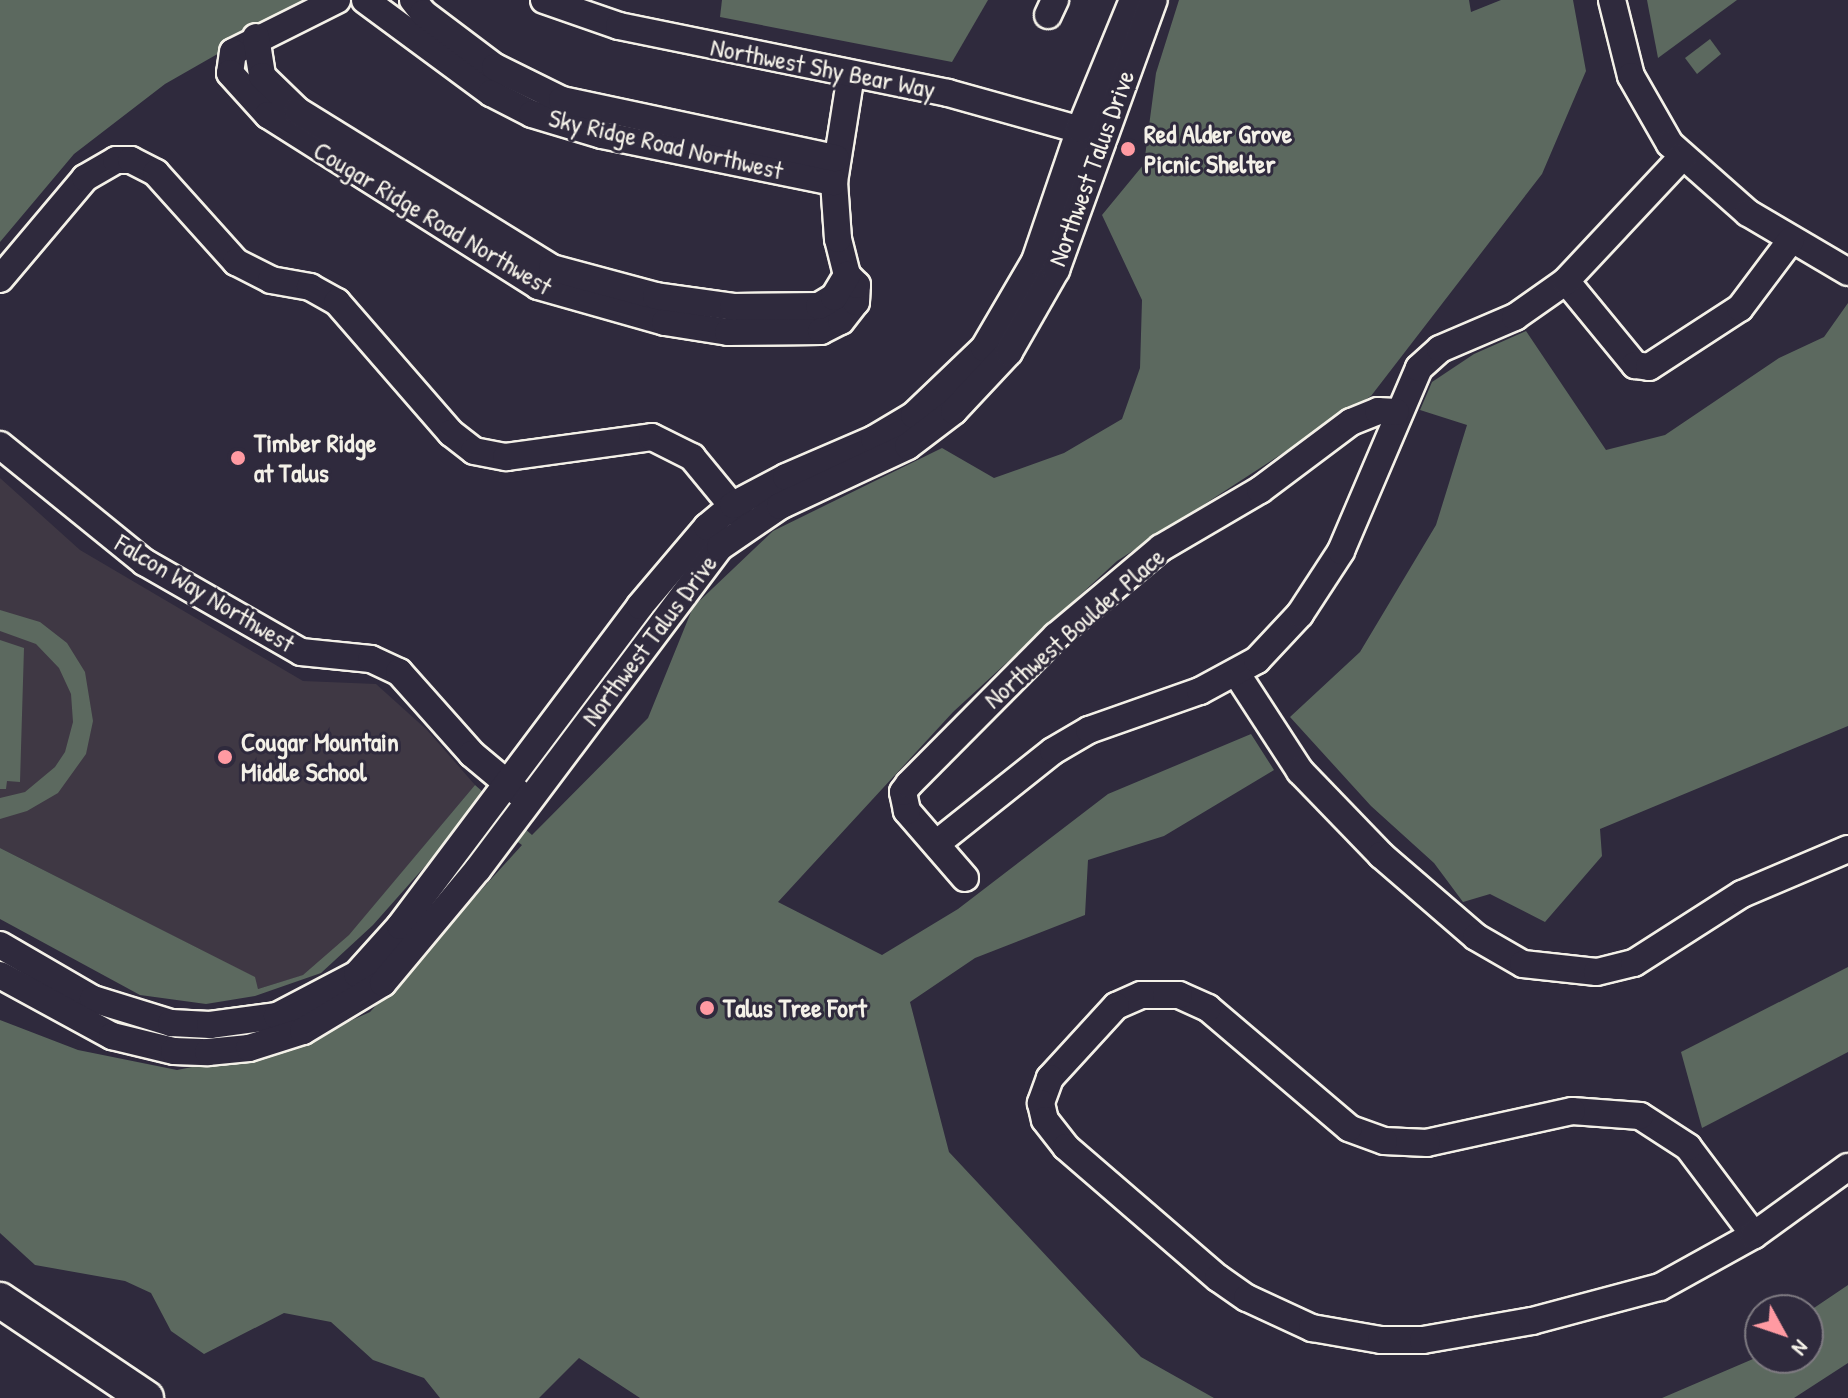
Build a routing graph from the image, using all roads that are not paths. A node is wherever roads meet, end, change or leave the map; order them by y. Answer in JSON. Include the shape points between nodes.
{"nodes":[{"id":1,"x":337,"y":0,"type":"edge"},
{"id":2,"x":365,"y":0,"type":"edge"},
{"id":3,"x":413,"y":0,"type":"edge"},
{"id":4,"x":544,"y":0,"type":"edge"},
{"id":5,"x":1133,"y":0,"type":"edge"},
{"id":6,"x":1154,"y":0,"type":"edge"},
{"id":7,"x":1612,"y":0,"type":"edge"},
{"id":8,"x":851,"y":75,"type":"junction"},
{"id":9,"x":1091,"y":133,"type":"junction"},
{"id":10,"x":1682,"y":157,"type":"junction"},
{"id":11,"x":835,"y":170,"type":"junction"},
{"id":12,"x":1791,"y":240,"type":"junction"},
{"id":13,"x":1848,"y":272,"type":"edge"},
{"id":14,"x":0,"y":279,"type":"edge"},
{"id":15,"x":1566,"y":281,"type":"junction"},
{"id":16,"x":1396,"y":412,"type":"junction"},
{"id":17,"x":0,"y":445,"type":"edge"},
{"id":18,"x":740,"y":516,"type":"junction"},
{"id":19,"x":1237,"y":674,"type":"junction"},
{"id":20,"x":505,"y":784,"type":"junction"},
{"id":21,"x":529,"y":801,"type":"junction"},
{"id":22,"x":936,"y":844,"type":"junction"},
{"id":23,"x":1848,"y":849,"type":"edge"},
{"id":24,"x":965,"y":878,"type":"dead end"},
{"id":25,"x":0,"y":945,"type":"edge"},
{"id":26,"x":0,"y":975,"type":"edge"},
{"id":27,"x":1848,"y":1167,"type":"edge"},
{"id":28,"x":1754,"y":1235,"type":"junction"},
{"id":29,"x":0,"y":1300,"type":"edge"},
{"id":30,"x":146,"y":1398,"type":"edge"}],
"edges":[{"from":1,"to":11,"type":"street","name":"Cougar Ridge Road Northwest","via":[[233,52],[230,73],[268,115],[538,286],[665,322],[728,332],[821,331],[850,312],[858,293],[847,275]]},
{"from":2,"to":11,"type":"street","name":"Sky Ridge Road Northwest","via":[[491,93],[532,114],[602,135]]},
{"from":3,"to":11,"type":"street","name":"Sky Ridge Road Northwest","via":[[495,67],[562,100]]},
{"from":4,"to":8,"type":"street","name":"Northwest Shy Bear Way","via":[[619,26]]},
{"from":5,"to":9,"type":"street","name":"Northwest Talus Drive"},
{"from":6,"to":9,"type":"street","name":"Northwest Talus Drive"},
{"from":7,"to":10,"type":"street","via":[[1631,76],[1649,115]]},
{"from":8,"to":9,"type":"street","name":"Northwest Shy Bear Way","via":[[998,104]]},
{"from":8,"to":11,"type":"street"},
{"from":9,"to":18,"type":"street","name":"Northwest Talus Drive","via":[[1013,303],[965,369],[925,406]]},
{"from":10,"to":12,"type":"street","via":[[1714,188]]},
{"from":10,"to":15,"type":"street"},
{"from":12,"to":13,"type":"street"},
{"from":12,"to":15,"type":"street","via":[[1740,308],[1678,352],[1641,369]]},
{"from":14,"to":18,"type":"street","via":[[85,178],[116,160],[131,160],[156,173],[236,262],[271,280],[310,287],[337,302],[451,433],[474,451],[506,457],[652,437],[692,457]]},
{"from":15,"to":16,"type":"street","via":[[1515,317],[1429,357]]},
{"from":16,"to":19,"type":"street","via":[[1371,486],[1323,582],[1279,639]]},
{"from":16,"to":22,"type":"street","name":"Northwest Boulder Place","via":[[1378,411],[1351,422],[1260,490],[1161,548],[1056,636],[903,792],[907,811]]},
{"from":17,"to":20,"type":"street","name":"Falcon Way Northwest","via":[[144,562],[301,652],[371,659],[399,672]]},
{"from":18,"to":20,"type":"street","name":"Northwest Talus Drive","via":[[679,556]]},
{"from":18,"to":21,"type":"street","name":"Northwest Talus Drive"},
{"from":19,"to":22,"type":"street","via":[[1089,730],[1021,774]]},
{"from":19,"to":23,"type":"street","via":[[1300,771],[1381,855],[1476,937],[1523,964],[1597,972],[1634,963],[1742,894]]},
{"from":20,"to":21,"type":"street","name":"Falcon Way Northwest"},
{"from":20,"to":25,"type":"street","name":"Northwest Talus Drive","via":[[376,956],[335,988],[277,1016],[210,1025],[138,1015],[93,999]]},
{"from":21,"to":26,"type":"street","name":"Northwest Talus Drive","via":[[403,965],[337,1014],[275,1041],[208,1052],[145,1046],[84,1023]]},
{"from":22,"to":24,"type":"street","name":"Northwest Boulder Place"},
{"from":27,"to":28,"type":"street"},
{"from":28,"to":28,"type":"street","via":[[1702,1268],[1618,1301],[1423,1340],[1343,1335],[1276,1313],[1218,1278],[1066,1147],[1045,1120],[1041,1103],[1050,1078],[1116,1006],[1141,995],[1179,995],[1208,1008],[1349,1128],[1384,1141],[1427,1143],[1572,1111],[1640,1116],[1688,1147]]},
{"from":29,"to":30,"type":"main road"}]}
